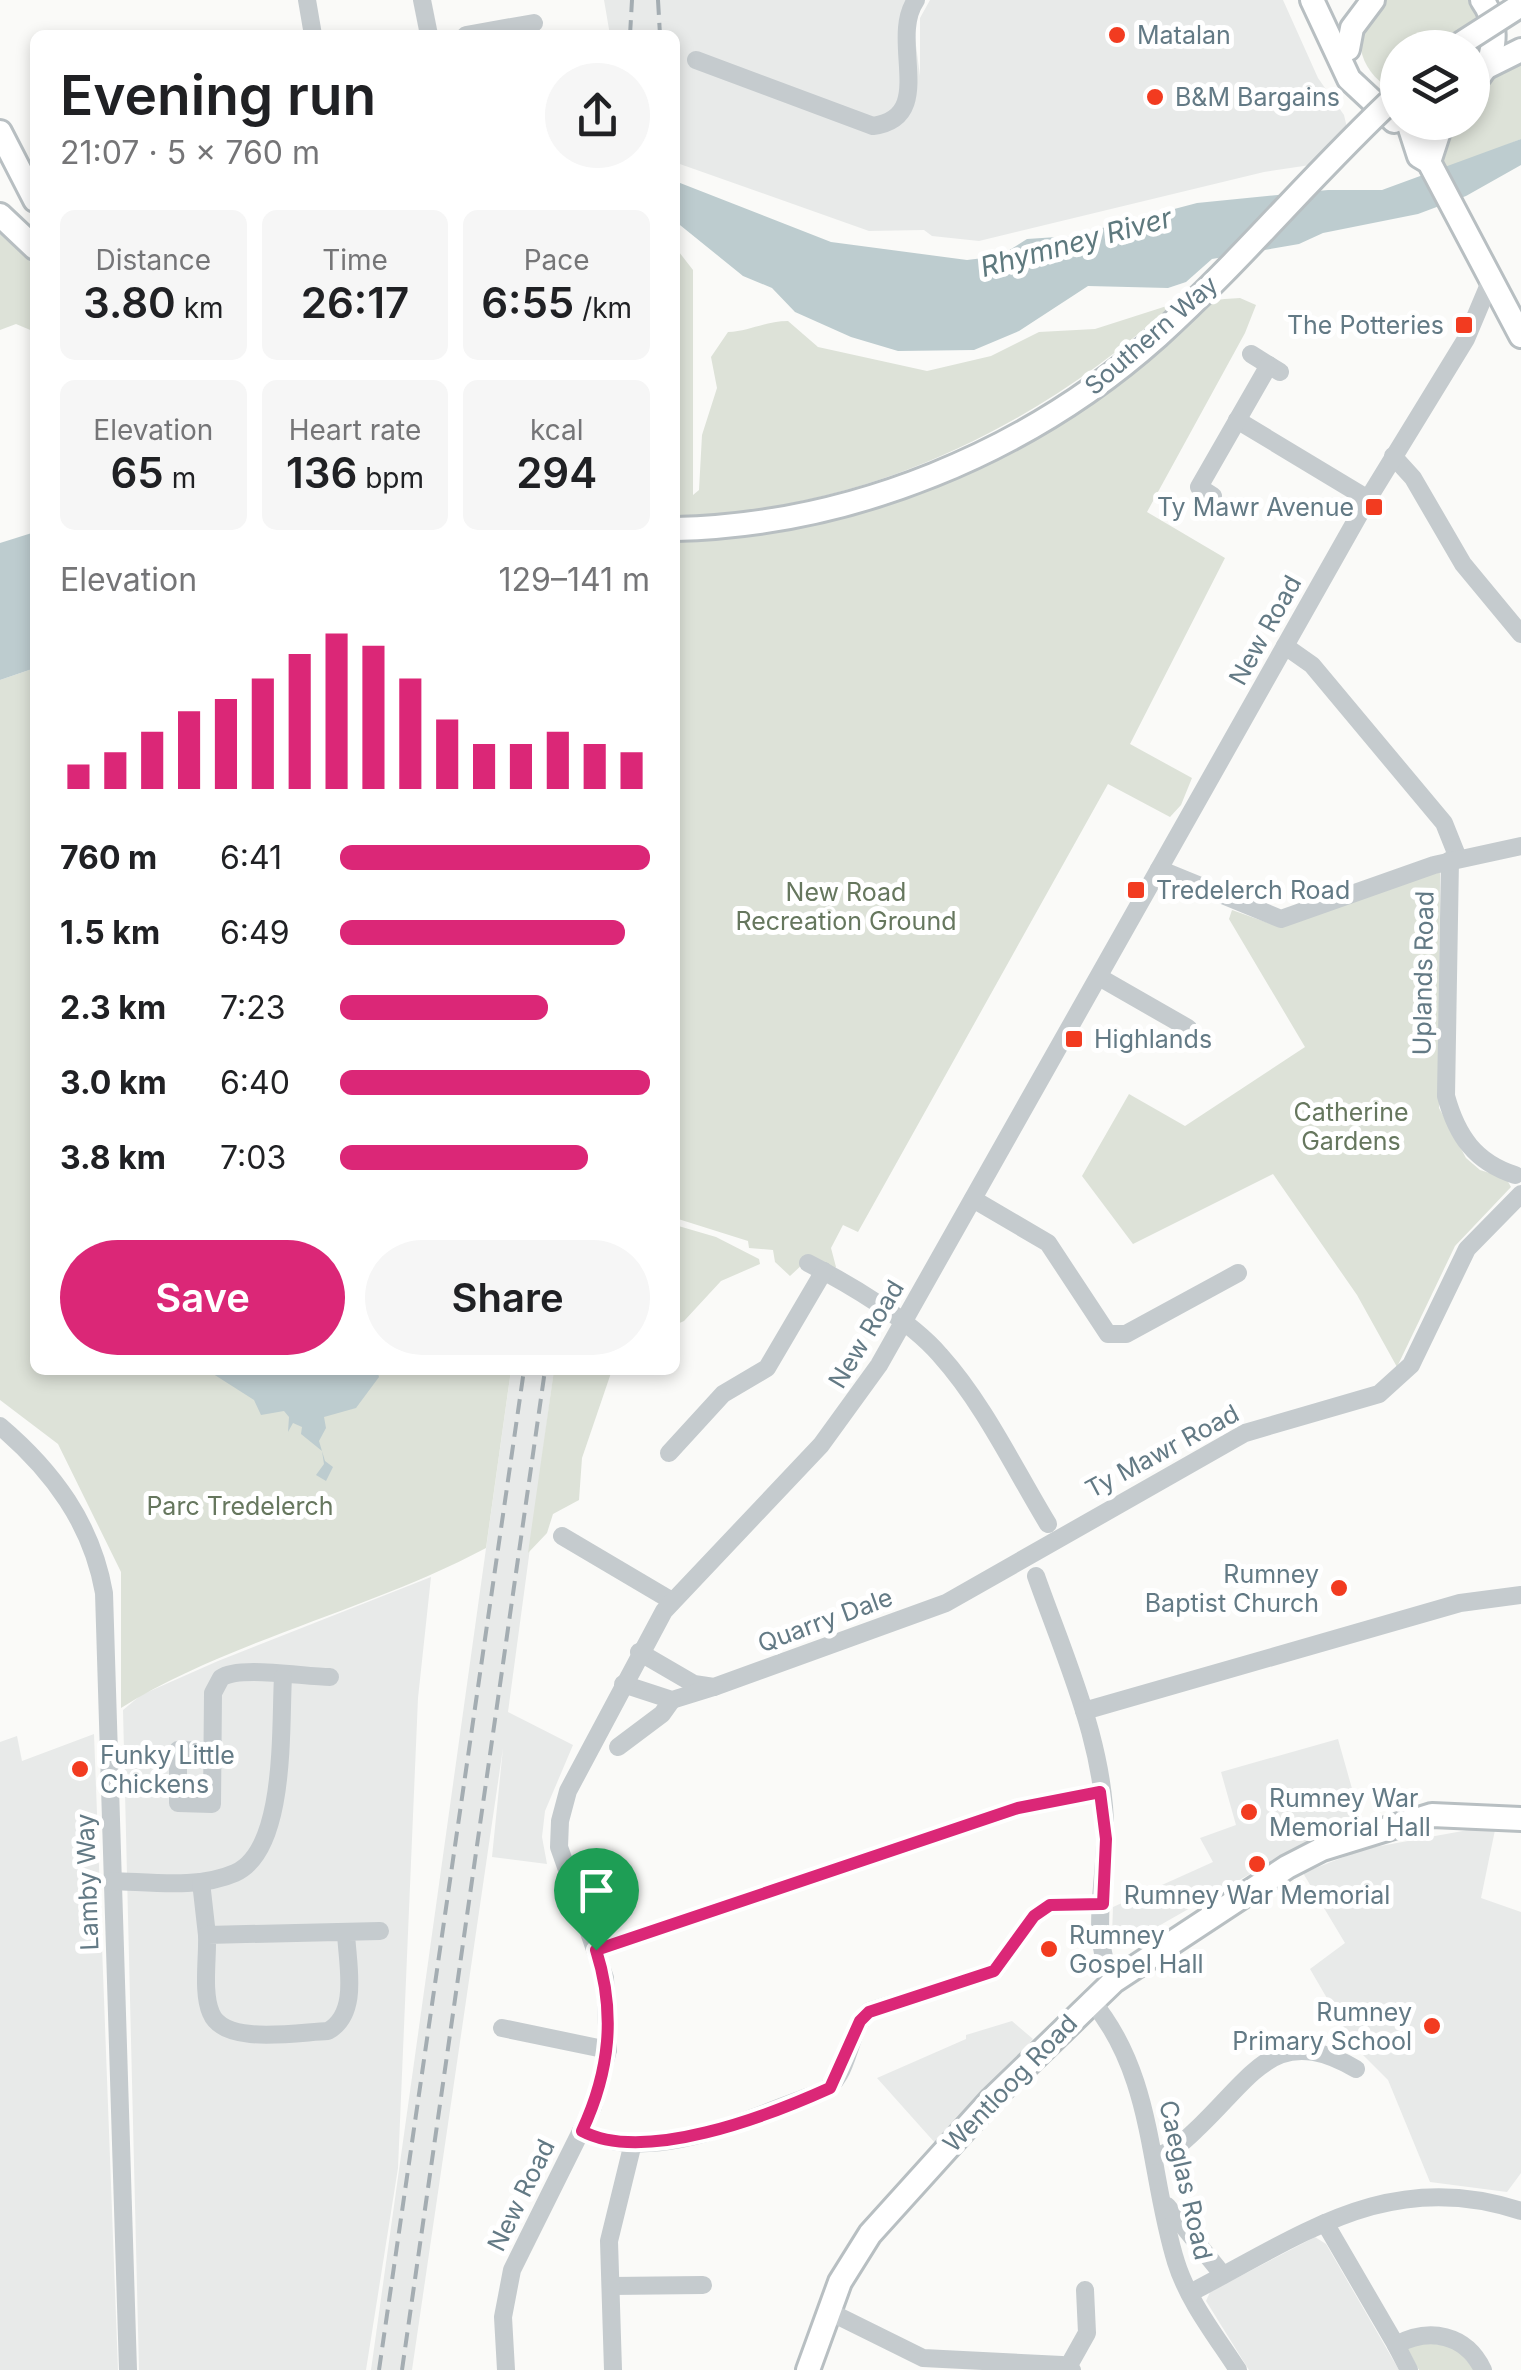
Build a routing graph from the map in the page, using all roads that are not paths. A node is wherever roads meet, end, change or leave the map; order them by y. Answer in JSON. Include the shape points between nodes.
{"nodes":[{"id":1,"x":308,"y":0,"type":"edge"},
{"id":2,"x":422,"y":0,"type":"edge"},
{"id":3,"x":916,"y":0,"type":"edge"},
{"id":4,"x":1312,"y":0,"type":"edge"},
{"id":5,"x":1322,"y":0,"type":"edge"},
{"id":6,"x":1373,"y":0,"type":"edge"},
{"id":7,"x":1482,"y":0,"type":"edge"},
{"id":8,"x":1521,"y":5,"type":"edge"},
{"id":9,"x":534,"y":23,"type":"dead end"},
{"id":10,"x":312,"y":30,"type":"edge"},
{"id":11,"x":429,"y":30,"type":"edge"},
{"id":12,"x":494,"y":30,"type":"edge"},
{"id":13,"x":1482,"y":30,"type":"edge"},
{"id":14,"x":1490,"y":48,"type":"edge"},
{"id":15,"x":1348,"y":49,"type":"junction"},
{"id":16,"x":1521,"y":50,"type":"edge"},
{"id":17,"x":696,"y":60,"type":"dead end"},
{"id":18,"x":1490,"y":69,"type":"edge"},
{"id":19,"x":1380,"y":89,"type":"edge"},
{"id":20,"x":1380,"y":116,"type":"edge"},
{"id":21,"x":0,"y":132,"type":"edge"},
{"id":22,"x":1416,"y":140,"type":"edge"},
{"id":23,"x":1433,"y":140,"type":"edge"},
{"id":24,"x":1424,"y":159,"type":"junction"},
{"id":25,"x":30,"y":190,"type":"edge"},
{"id":26,"x":0,"y":215,"type":"edge"},
{"id":27,"x":1470,"y":234,"type":"junction"},
{"id":28,"x":30,"y":243,"type":"edge"},
{"id":29,"x":1490,"y":282,"type":"junction"},
{"id":30,"x":1519,"y":322,"type":"edge"},
{"id":31,"x":1466,"y":339,"type":"junction"},
{"id":32,"x":1251,"y":354,"type":"dead end"},
{"id":33,"x":1237,"y":420,"type":"junction"},
{"id":34,"x":1393,"y":456,"type":"junction"},
{"id":35,"x":1213,"y":496,"type":"dead end"},
{"id":36,"x":1368,"y":499,"type":"junction"},
{"id":37,"x":680,"y":529,"type":"edge"},
{"id":38,"x":1521,"y":634,"type":"edge"},
{"id":39,"x":1285,"y":646,"type":"junction"},
{"id":40,"x":1521,"y":846,"type":"edge"},
{"id":41,"x":1454,"y":859,"type":"junction"},
{"id":42,"x":1159,"y":869,"type":"junction"},
{"id":43,"x":1099,"y":976,"type":"junction"},
{"id":44,"x":1188,"y":1028,"type":"dead end"},
{"id":45,"x":1515,"y":1175,"type":"dead end"},
{"id":46,"x":1521,"y":1194,"type":"edge"},
{"id":47,"x":973,"y":1199,"type":"junction"},
{"id":48,"x":1238,"y":1273,"type":"dead end"},
{"id":49,"x":903,"y":1324,"type":"junction"},
{"id":50,"x":0,"y":1426,"type":"edge"},
{"id":51,"x":669,"y":1453,"type":"dead end"},
{"id":52,"x":1048,"y":1524,"type":"dead end"},
{"id":53,"x":562,"y":1536,"type":"dead end"},
{"id":54,"x":1024,"y":1558,"type":"joint"},
{"id":55,"x":1036,"y":1576,"type":"dead end"},
{"id":56,"x":1521,"y":1594,"type":"edge"},
{"id":57,"x":672,"y":1601,"type":"junction"},
{"id":58,"x":639,"y":1652,"type":"junction"},
{"id":59,"x":283,"y":1677,"type":"junction"},
{"id":60,"x":330,"y":1678,"type":"dead end"},
{"id":61,"x":623,"y":1684,"type":"junction"},
{"id":62,"x":714,"y":1686,"type":"junction"},
{"id":63,"x":672,"y":1700,"type":"junction"},
{"id":64,"x":1084,"y":1710,"type":"junction"},
{"id":65,"x":618,"y":1747,"type":"dead end"},
{"id":66,"x":212,"y":1751,"type":"dead end"},
{"id":67,"x":1100,"y":1792,"type":"junction"},
{"id":68,"x":1521,"y":1819,"type":"edge"},
{"id":69,"x":112,"y":1881,"type":"junction"},
{"id":70,"x":201,"y":1882,"type":"junction"},
{"id":71,"x":1103,"y":1904,"type":"junction"},
{"id":72,"x":346,"y":1932,"type":"junction"},
{"id":73,"x":380,"y":1932,"type":"dead end"},
{"id":74,"x":207,"y":1935,"type":"junction"},
{"id":75,"x":596,"y":1950,"type":"junction"},
{"id":76,"x":1114,"y":1981,"type":"junction"},
{"id":77,"x":1091,"y":2000,"type":"junction"},
{"id":78,"x":502,"y":2028,"type":"dead end"},
{"id":79,"x":608,"y":2050,"type":"junction"},
{"id":80,"x":1356,"y":2069,"type":"dead end"},
{"id":81,"x":582,"y":2131,"type":"junction"},
{"id":82,"x":633,"y":2143,"type":"junction"},
{"id":83,"x":1155,"y":2156,"type":"junction"},
{"id":84,"x":1164,"y":2203,"type":"junction"},
{"id":85,"x":1521,"y":2210,"type":"edge"},
{"id":86,"x":1325,"y":2222,"type":"junction"},
{"id":87,"x":1223,"y":2275,"type":"junction"},
{"id":88,"x":703,"y":2285,"type":"dead end"},
{"id":89,"x":610,"y":2286,"type":"junction"},
{"id":90,"x":1085,"y":2290,"type":"dead end"},
{"id":91,"x":1190,"y":2293,"type":"junction"},
{"id":92,"x":830,"y":2312,"type":"junction"},
{"id":93,"x":1396,"y":2345,"type":"junction"},
{"id":94,"x":1070,"y":2368,"type":"edge"},
{"id":95,"x":128,"y":2370,"type":"edge"},
{"id":96,"x":506,"y":2370,"type":"edge"},
{"id":97,"x":613,"y":2370,"type":"edge"},
{"id":98,"x":808,"y":2370,"type":"edge"},
{"id":99,"x":1238,"y":2370,"type":"edge"},
{"id":100,"x":1410,"y":2370,"type":"edge"},
{"id":101,"x":1483,"y":2370,"type":"edge"}],
"edges":[{"from":1,"to":10,"type":"street"},
{"from":2,"to":11,"type":"street"},
{"from":3,"to":17,"type":"street","via":[[905,22],[908,106],[885,124],[873,126]]},
{"from":4,"to":24,"type":"main road","via":[[1349,79],[1385,108],[1411,151]]},
{"from":5,"to":15,"type":"main road"},
{"from":6,"to":15,"type":"main road","via":[[1352,28]]},
{"from":7,"to":14,"type":"main road","via":[[1496,33]]},
{"from":8,"to":13,"type":"main road","bridge":true},
{"from":9,"to":12,"type":"street"},
{"from":15,"to":19,"type":"main road","via":[[1362,76]]},
{"from":16,"to":18,"type":"main road"},
{"from":20,"to":37,"type":"main road","name":"Southern Way","bridge":true,"via":[[1169,325],[1046,418],[967,460],[875,496],[779,519]]},
{"from":21,"to":25,"type":"main road"},
{"from":22,"to":24,"type":"main road"},
{"from":23,"to":24,"type":"main road"},
{"from":24,"to":27,"type":"main road"},
{"from":26,"to":28,"type":"main road"},
{"from":27,"to":29,"type":"main road"},
{"from":27,"to":30,"type":"main road","via":[[1488,253]]},
{"from":29,"to":30,"type":"main road"},
{"from":29,"to":31,"type":"street","name":"New Road"},
{"from":30,"to":31,"type":"street","via":[[1490,319]]},
{"from":31,"to":34,"type":"street","name":"New Road"},
{"from":32,"to":33,"type":"street","via":[[1274,368]]},
{"from":33,"to":35,"type":"street","via":[[1199,487]]},
{"from":33,"to":36,"type":"street"},
{"from":34,"to":36,"type":"street","name":"New Road"},
{"from":34,"to":38,"type":"street","via":[[1463,564]]},
{"from":36,"to":39,"type":"street","name":"New Road"},
{"from":39,"to":41,"type":"street","name":"Uplands Road","via":[[1312,665],[1444,823]]},
{"from":39,"to":42,"type":"street","name":"New Road"},
{"from":40,"to":41,"type":"street"},
{"from":41,"to":42,"type":"street","via":[[1281,919]]},
{"from":41,"to":45,"type":"street","name":"Uplands Road","via":[[1446,1096],[1473,1152]]},
{"from":42,"to":43,"type":"street","name":"New Road"},
{"from":43,"to":44,"type":"street"},
{"from":43,"to":47,"type":"street","name":"New Road"},
{"from":46,"to":54,"type":"street","name":"Ty Mawr Road","via":[[1467,1249],[1410,1365],[1389,1387],[1354,1404],[1245,1433]]},
{"from":47,"to":48,"type":"street","via":[[1048,1243],[1108,1334],[1126,1334]]},
{"from":47,"to":49,"type":"street","name":"New Road"},
{"from":49,"to":51,"type":"street","via":[[816,1267],[767,1368],[714,1402]]},
{"from":49,"to":52,"type":"street","via":[[958,1376]]},
{"from":49,"to":57,"type":"street","name":"New Road","via":[[838,1425]]},
{"from":50,"to":69,"type":"street","name":"Lamby Way","via":[[67,1497],[100,1571]]},
{"from":53,"to":57,"type":"street"},
{"from":54,"to":62,"type":"street","name":"Quarry Dale","via":[[946,1602]]},
{"from":55,"to":64,"type":"street"},
{"from":56,"to":64,"type":"street","via":[[1460,1602]]},
{"from":57,"to":58,"type":"street","name":"New Road"},
{"from":58,"to":61,"type":"street","name":"New Road"},
{"from":58,"to":62,"type":"street","via":[[694,1684]]},
{"from":59,"to":60,"type":"street"},
{"from":59,"to":66,"type":"street","via":[[244,1671],[220,1678],[212,1693]]},
{"from":59,"to":70,"type":"street","via":[[274,1813],[266,1839],[238,1872]]},
{"from":61,"to":63,"type":"street"},
{"from":61,"to":75,"type":"street","name":"New Road","via":[[576,1774],[560,1821],[563,1864]]},
{"from":62,"to":63,"type":"street","name":"Quarry Dale"},
{"from":63,"to":65,"type":"street"},
{"from":64,"to":67,"type":"street"},
{"from":67,"to":71,"type":"street"},
{"from":67,"to":75,"type":"street","via":[[1018,1808]]},
{"from":68,"to":76,"type":"main road","name":"Wentloog Road","via":[[1432,1816],[1322,1849]]},
{"from":69,"to":70,"type":"street"},
{"from":69,"to":95,"type":"street","name":"Lamby Way"},
{"from":70,"to":74,"type":"street"},
{"from":71,"to":76,"type":"street","via":[[1102,1955]]},
{"from":71,"to":82,"type":"street","via":[[1050,1905],[1034,1916],[994,1971],[869,2012],[830,2088],[698,2133]]},
{"from":72,"to":73,"type":"street"},
{"from":72,"to":74,"type":"street"},
{"from":72,"to":74,"type":"street","via":[[348,2009],[328,2032],[233,2034],[217,2024],[209,2010]]},
{"from":75,"to":79,"type":"street","name":"New Road","via":[[607,1989]]},
{"from":76,"to":77,"type":"main road","name":"Wentloog Road"},
{"from":77,"to":83,"type":"street","name":"Caeglas Road","via":[[1130,2064]]},
{"from":77,"to":92,"type":"main road","name":"Wentloog Road","via":[[885,2216],[848,2266]]},
{"from":78,"to":79,"type":"street"},
{"from":79,"to":81,"type":"street","name":"New Road"},
{"from":80,"to":83,"type":"street","via":[[1324,2051],[1285,2051],[1175,2149]]},
{"from":81,"to":82,"type":"street"},
{"from":81,"to":96,"type":"street","name":"New Road","via":[[512,2270],[503,2317]]},
{"from":82,"to":89,"type":"street","via":[[610,2231]]},
{"from":83,"to":84,"type":"street","name":"Caeglas Road"},
{"from":84,"to":87,"type":"street"},
{"from":84,"to":91,"type":"street","name":"Caeglas Road","via":[[1174,2258]]},
{"from":85,"to":86,"type":"street","via":[[1422,2195],[1371,2203]]},
{"from":86,"to":87,"type":"street"},
{"from":86,"to":93,"type":"street"},
{"from":87,"to":91,"type":"street"},
{"from":88,"to":89,"type":"street"},
{"from":89,"to":97,"type":"street"},
{"from":90,"to":94,"type":"street","via":[[1088,2332]]},
{"from":91,"to":99,"type":"street","name":"Caeglas Road"},
{"from":92,"to":94,"type":"street","via":[[923,2358]]},
{"from":92,"to":98,"type":"main road","name":"Wentloog Road"},
{"from":93,"to":100,"type":"street"},
{"from":93,"to":101,"type":"street","via":[[1424,2335],[1450,2338],[1470,2350]]}]}
